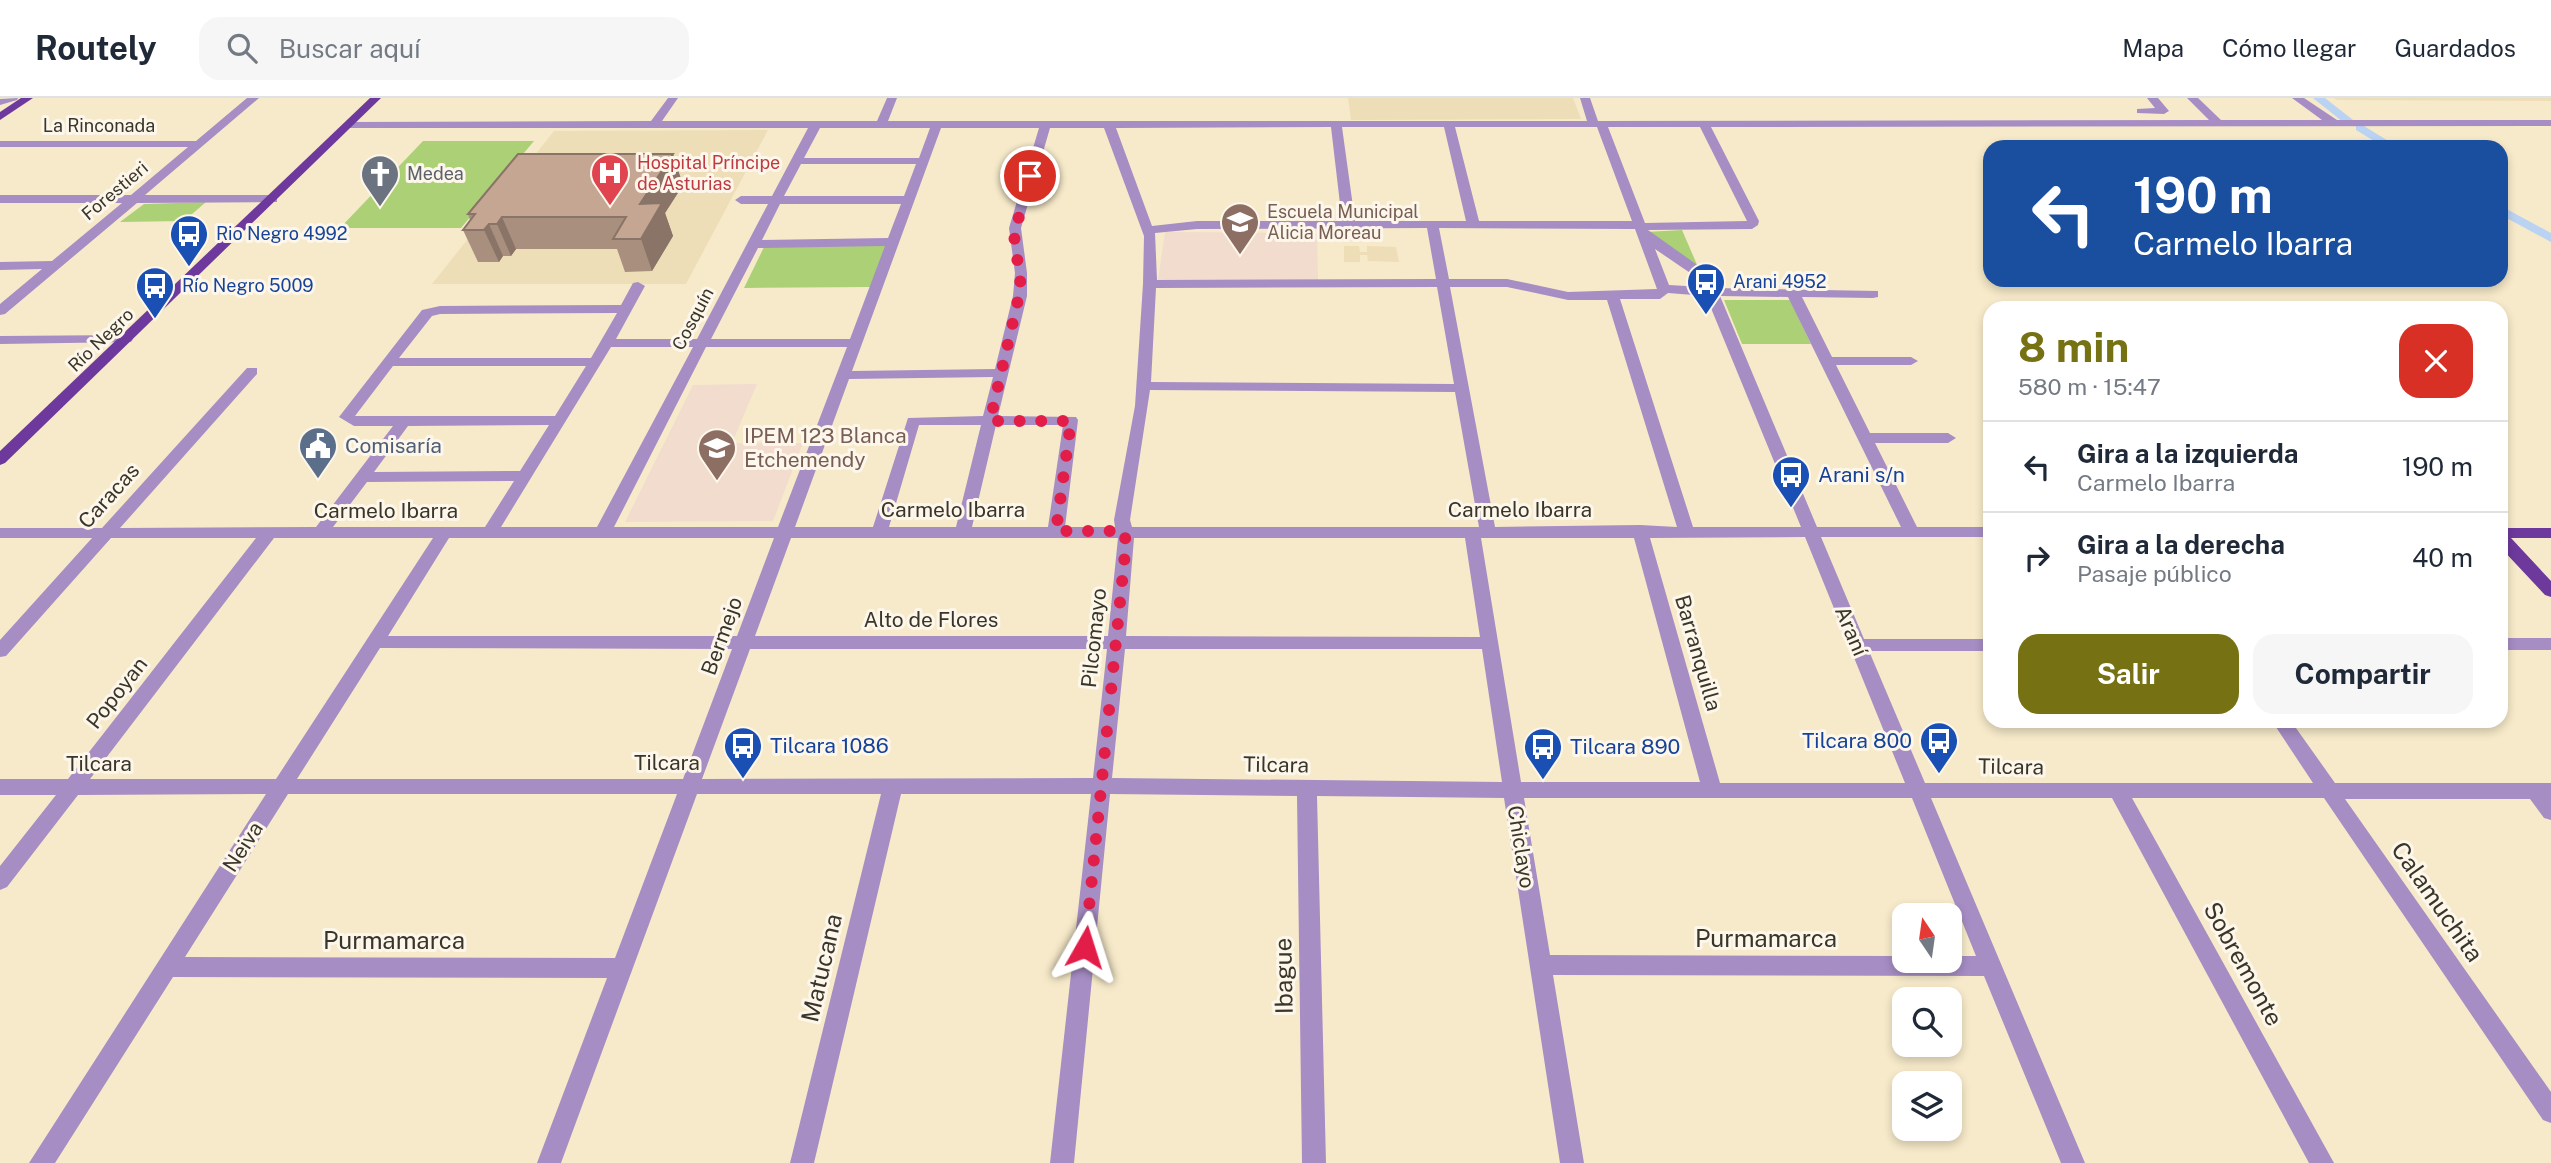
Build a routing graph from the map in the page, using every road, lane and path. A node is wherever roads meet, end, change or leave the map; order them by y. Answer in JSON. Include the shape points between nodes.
{"nodes":[{"id":1,"x":13,"y":98,"type":"edge"},
{"id":2,"x":27,"y":98,"type":"edge"},
{"id":3,"x":254,"y":98,"type":"edge"},
{"id":4,"x":376,"y":98,"type":"edge"},
{"id":5,"x":673,"y":98,"type":"edge"},
{"id":6,"x":892,"y":98,"type":"edge"},
{"id":7,"x":1585,"y":98,"type":"edge"},
{"id":8,"x":2152,"y":98,"type":"edge"},
{"id":9,"x":2192,"y":98,"type":"edge"},
{"id":10,"x":2297,"y":98,"type":"edge"},
{"id":11,"x":0,"y":102,"type":"edge"},
{"id":12,"x":0,"y":117,"type":"edge"},
{"id":13,"x":2146,"y":122,"type":"junction"},
{"id":14,"x":2217,"y":122,"type":"junction"},
{"id":15,"x":2333,"y":122,"type":"junction"},
{"id":16,"x":2551,"y":123,"type":"edge"},
{"id":17,"x":655,"y":124,"type":"junction"},
{"id":18,"x":816,"y":124,"type":"junction"},
{"id":19,"x":881,"y":124,"type":"junction"},
{"id":20,"x":937,"y":124,"type":"junction"},
{"id":21,"x":1336,"y":124,"type":"junction"},
{"id":22,"x":1449,"y":124,"type":"junction"},
{"id":23,"x":1597,"y":124,"type":"junction"},
{"id":24,"x":1704,"y":124,"type":"junction"},
{"id":25,"x":349,"y":125,"type":"junction"},
{"id":26,"x":1045,"y":125,"type":"junction"},
{"id":27,"x":1109,"y":125,"type":"junction"},
{"id":28,"x":0,"y":144,"type":"edge"},
{"id":29,"x":198,"y":144,"type":"junction"},
{"id":30,"x":796,"y":161,"type":"junction"},
{"id":31,"x":923,"y":161,"type":"junction"},
{"id":32,"x":0,"y":199,"type":"edge"},
{"id":33,"x":133,"y":199,"type":"junction"},
{"id":34,"x":273,"y":199,"type":"junction"},
{"id":35,"x":741,"y":200,"type":"dead end"},
{"id":36,"x":776,"y":200,"type":"junction"},
{"id":37,"x":909,"y":200,"type":"junction"},
{"id":38,"x":1474,"y":223,"type":"junction"},
{"id":39,"x":1349,"y":224,"type":"junction"},
{"id":40,"x":1432,"y":224,"type":"junction"},
{"id":41,"x":1148,"y":230,"type":"junction"},
{"id":42,"x":1642,"y":231,"type":"junction"},
{"id":43,"x":893,"y":243,"type":"junction"},
{"id":44,"x":753,"y":244,"type":"junction"},
{"id":45,"x":54,"y":265,"type":"junction"},
{"id":46,"x":0,"y":266,"type":"edge"},
{"id":47,"x":1443,"y":283,"type":"junction"},
{"id":48,"x":1150,"y":284,"type":"junction"},
{"id":49,"x":638,"y":286,"type":"dead end"},
{"id":50,"x":1664,"y":289,"type":"junction"},
{"id":51,"x":1712,"y":292,"type":"junction"},
{"id":52,"x":1793,"y":293,"type":"junction"},
{"id":53,"x":1873,"y":294,"type":"dead end"},
{"id":54,"x":1613,"y":297,"type":"junction"},
{"id":55,"x":624,"y":309,"type":"junction"},
{"id":56,"x":0,"y":311,"type":"edge"},
{"id":57,"x":126,"y":339,"type":"junction"},
{"id":58,"x":0,"y":340,"type":"edge"},
{"id":59,"x":607,"y":343,"type":"junction"},
{"id":60,"x":855,"y":343,"type":"junction"},
{"id":61,"x":701,"y":344,"type":"junction"},
{"id":62,"x":1826,"y":361,"type":"junction"},
{"id":63,"x":1910,"y":361,"type":"dead end"},
{"id":64,"x":389,"y":362,"type":"junction"},
{"id":65,"x":595,"y":362,"type":"junction"},
{"id":66,"x":252,"y":371,"type":"dead end"},
{"id":67,"x":1001,"y":373,"type":"junction"},
{"id":68,"x":843,"y":375,"type":"junction"},
{"id":69,"x":1142,"y":386,"type":"junction"},
{"id":70,"x":1462,"y":388,"type":"junction"},
{"id":71,"x":559,"y":420,"type":"junction"},
{"id":72,"x":404,"y":421,"type":"junction"},
{"id":73,"x":990,"y":421,"type":"junction"},
{"id":74,"x":1865,"y":438,"type":"junction"},
{"id":75,"x":1948,"y":438,"type":"dead end"},
{"id":76,"x":0,"y":460,"type":"edge"},
{"id":77,"x":363,"y":477,"type":"junction"},
{"id":78,"x":523,"y":477,"type":"junction"},
{"id":79,"x":1640,"y":530,"type":"junction"},
{"id":80,"x":603,"y":531,"type":"junction"},
{"id":81,"x":785,"y":531,"type":"junction"},
{"id":82,"x":880,"y":531,"type":"junction"},
{"id":83,"x":963,"y":531,"type":"junction"},
{"id":84,"x":1056,"y":531,"type":"junction"},
{"id":85,"x":1124,"y":531,"type":"junction"},
{"id":86,"x":1480,"y":531,"type":"junction"},
{"id":87,"x":1686,"y":531,"type":"junction"},
{"id":88,"x":270,"y":532,"type":"junction"},
{"id":89,"x":321,"y":532,"type":"junction"},
{"id":90,"x":445,"y":532,"type":"junction"},
{"id":91,"x":490,"y":532,"type":"junction"},
{"id":92,"x":1810,"y":532,"type":"junction"},
{"id":93,"x":1912,"y":532,"type":"junction"},
{"id":94,"x":1983,"y":532,"type":"edge"},
{"id":95,"x":0,"y":533,"type":"edge"},
{"id":96,"x":108,"y":533,"type":"junction"},
{"id":97,"x":2551,"y":533,"type":"edge"},
{"id":98,"x":2508,"y":536,"type":"edge"},
{"id":99,"x":2508,"y":544,"type":"edge"},
{"id":100,"x":2551,"y":591,"type":"edge"},
{"id":101,"x":374,"y":642,"type":"junction"},
{"id":102,"x":744,"y":643,"type":"junction"},
{"id":103,"x":1117,"y":643,"type":"junction"},
{"id":104,"x":1488,"y":643,"type":"junction"},
{"id":105,"x":2508,"y":644,"type":"edge"},
{"id":106,"x":2551,"y":644,"type":"edge"},
{"id":107,"x":1857,"y":645,"type":"junction"},
{"id":108,"x":1983,"y":645,"type":"edge"},
{"id":109,"x":0,"y":651,"type":"edge"},
{"id":110,"x":2286,"y":728,"type":"edge"},
{"id":111,"x":282,"y":785,"type":"junction"},
{"id":112,"x":690,"y":786,"type":"junction"},
{"id":113,"x":893,"y":786,"type":"junction"},
{"id":114,"x":1102,"y":786,"type":"junction"},
{"id":115,"x":0,"y":787,"type":"edge"},
{"id":116,"x":73,"y":787,"type":"junction"},
{"id":117,"x":1307,"y":788,"type":"junction"},
{"id":118,"x":1919,"y":788,"type":"junction"},
{"id":119,"x":1712,"y":789,"type":"junction"},
{"id":120,"x":1512,"y":790,"type":"junction"},
{"id":121,"x":2329,"y":790,"type":"junction"},
{"id":122,"x":2542,"y":790,"type":"edge"},
{"id":123,"x":2118,"y":791,"type":"junction"},
{"id":124,"x":2551,"y":812,"type":"edge"},
{"id":125,"x":0,"y":881,"type":"edge"},
{"id":126,"x":1540,"y":965,"type":"junction"},
{"id":127,"x":1992,"y":966,"type":"junction"},
{"id":128,"x":166,"y":967,"type":"junction"},
{"id":129,"x":622,"y":968,"type":"junction"},
{"id":130,"x":2551,"y":1112,"type":"edge"},
{"id":131,"x":41,"y":1163,"type":"edge"},
{"id":132,"x":549,"y":1163,"type":"edge"},
{"id":133,"x":802,"y":1163,"type":"edge"},
{"id":134,"x":1062,"y":1163,"type":"edge"},
{"id":135,"x":1314,"y":1163,"type":"edge"},
{"id":136,"x":1572,"y":1163,"type":"edge"},
{"id":137,"x":2073,"y":1163,"type":"edge"},
{"id":138,"x":2322,"y":1163,"type":"edge"}],
"edges":[{"from":1,"to":11,"type":"street"},
{"from":2,"to":12,"type":"main road"},
{"from":3,"to":29,"type":"street","name":"Forestieri"},
{"from":4,"to":25,"type":"main road","name":"Río Negro"},
{"from":5,"to":17,"type":"street"},
{"from":6,"to":19,"type":"street"},
{"from":7,"to":23,"type":"street"},
{"from":8,"to":13,"type":"street","via":[[2164,111],[2136,111]]},
{"from":9,"to":14,"type":"street"},
{"from":10,"to":15,"type":"street"},
{"from":13,"to":14,"type":"street"},
{"from":13,"to":24,"type":"street"},
{"from":14,"to":15,"type":"street"},
{"from":15,"to":16,"type":"street"},
{"from":17,"to":18,"type":"street"},
{"from":17,"to":25,"type":"street"},
{"from":18,"to":19,"type":"street"},
{"from":18,"to":30,"type":"street","name":"Cosquín"},
{"from":19,"to":20,"type":"street"},
{"from":20,"to":26,"type":"street"},
{"from":20,"to":31,"type":"street","name":"Bermejo"},
{"from":21,"to":22,"type":"street"},
{"from":21,"to":27,"type":"street"},
{"from":21,"to":39,"type":"street"},
{"from":22,"to":23,"type":"street"},
{"from":22,"to":38,"type":"street"},
{"from":23,"to":24,"type":"street"},
{"from":23,"to":42,"type":"street"},
{"from":24,"to":42,"type":"street","via":[[1752,225]]},
{"from":25,"to":34,"type":"main road","name":"Río Negro"},
{"from":26,"to":27,"type":"street"},
{"from":26,"to":67,"type":"street","via":[[1015,228],[1021,287]]},
{"from":27,"to":41,"type":"street","name":"Pilcomayo"},
{"from":28,"to":29,"type":"street","name":"La Rinconada"},
{"from":29,"to":33,"type":"street","name":"Forestieri"},
{"from":30,"to":31,"type":"street"},
{"from":30,"to":36,"type":"street","name":"Cosquín"},
{"from":31,"to":37,"type":"street","name":"Bermejo"},
{"from":32,"to":33,"type":"street"},
{"from":33,"to":34,"type":"street"},
{"from":33,"to":45,"type":"street","name":"Forestieri"},
{"from":34,"to":57,"type":"main road","name":"Río Negro"},
{"from":35,"to":36,"type":"street"},
{"from":36,"to":37,"type":"street"},
{"from":36,"to":44,"type":"street","name":"Cosquín"},
{"from":37,"to":43,"type":"street","name":"Bermejo"},
{"from":38,"to":40,"type":"street"},
{"from":38,"to":42,"type":"street"},
{"from":39,"to":40,"type":"street"},
{"from":39,"to":41,"type":"street","via":[[1196,225]]},
{"from":40,"to":47,"type":"street","name":"Chiclayo"},
{"from":41,"to":48,"type":"street","name":"Pilcomayo"},
{"from":42,"to":50,"type":"street"},
{"from":42,"to":51,"type":"street","name":"Araní","via":[[1705,276]]},
{"from":43,"to":44,"type":"street"},
{"from":43,"to":60,"type":"street","name":"Bermejo"},
{"from":44,"to":61,"type":"street","name":"Cosquín"},
{"from":45,"to":46,"type":"street"},
{"from":45,"to":56,"type":"street","name":"Forestieri"},
{"from":47,"to":48,"type":"street"},
{"from":47,"to":54,"type":"street","via":[[1516,284],[1554,295]]},
{"from":47,"to":70,"type":"street","name":"Chiclayo"},
{"from":48,"to":69,"type":"street","name":"Pilcomayo"},
{"from":49,"to":55,"type":"street"},
{"from":50,"to":51,"type":"street"},
{"from":50,"to":54,"type":"street","via":[[1660,295]]},
{"from":51,"to":52,"type":"street"},
{"from":51,"to":92,"type":"street","name":"Araní"},
{"from":52,"to":53,"type":"street"},
{"from":52,"to":62,"type":"street"},
{"from":54,"to":87,"type":"street"},
{"from":55,"to":59,"type":"street"},
{"from":55,"to":64,"type":"street","via":[[433,311],[424,316]]},
{"from":57,"to":58,"type":"street"},
{"from":57,"to":76,"type":"main road","name":"Río Negro"},
{"from":59,"to":61,"type":"street"},
{"from":59,"to":65,"type":"street"},
{"from":60,"to":61,"type":"street"},
{"from":60,"to":68,"type":"street","name":"Bermejo"},
{"from":61,"to":80,"type":"street","name":"Cosquín"},
{"from":62,"to":63,"type":"street"},
{"from":62,"to":74,"type":"street"},
{"from":64,"to":65,"type":"street"},
{"from":64,"to":72,"type":"street","via":[[346,417],[354,422]]},
{"from":65,"to":71,"type":"street"},
{"from":66,"to":96,"type":"street","name":"Caracas"},
{"from":67,"to":68,"type":"street"},
{"from":67,"to":73,"type":"street"},
{"from":68,"to":81,"type":"street","name":"Bermejo"},
{"from":69,"to":70,"type":"street"},
{"from":69,"to":85,"type":"street","name":"Pilcomayo"},
{"from":70,"to":86,"type":"street","name":"Chiclayo"},
{"from":71,"to":72,"type":"street"},
{"from":71,"to":78,"type":"street"},
{"from":72,"to":77,"type":"street"},
{"from":73,"to":82,"type":"street","via":[[913,421]]},
{"from":73,"to":83,"type":"street"},
{"from":73,"to":84,"type":"street","via":[[1071,421]]},
{"from":74,"to":75,"type":"street"},
{"from":74,"to":93,"type":"street"},
{"from":77,"to":78,"type":"street"},
{"from":77,"to":89,"type":"street"},
{"from":78,"to":91,"type":"street"},
{"from":79,"to":86,"type":"street","name":"Carmelo Ibarra"},
{"from":79,"to":87,"type":"street","name":"Carmelo Ibarra"},
{"from":79,"to":119,"type":"street","name":"Barranquilla"},
{"from":80,"to":81,"type":"street","name":"Carmelo Ibarra"},
{"from":80,"to":91,"type":"street","name":"Carmelo Ibarra"},
{"from":81,"to":82,"type":"street","name":"Carmelo Ibarra"},
{"from":81,"to":102,"type":"street","name":"Bermejo"},
{"from":82,"to":83,"type":"street","name":"Carmelo Ibarra"},
{"from":83,"to":84,"type":"street","name":"Carmelo Ibarra"},
{"from":84,"to":85,"type":"street","name":"Carmelo Ibarra"},
{"from":85,"to":86,"type":"street","name":"Carmelo Ibarra"},
{"from":85,"to":103,"type":"street","name":"Pilcomayo"},
{"from":86,"to":104,"type":"street","name":"Chiclayo"},
{"from":87,"to":92,"type":"street","name":"Carmelo Ibarra"},
{"from":88,"to":89,"type":"street","name":"Carmelo Ibarra"},
{"from":88,"to":96,"type":"street","name":"Carmelo Ibarra"},
{"from":88,"to":116,"type":"street","name":"Popoyan"},
{"from":89,"to":90,"type":"street","name":"Carmelo Ibarra"},
{"from":90,"to":91,"type":"street","name":"Carmelo Ibarra"},
{"from":90,"to":101,"type":"street","name":"Neiva"},
{"from":92,"to":93,"type":"street","name":"Carmelo Ibarra"},
{"from":92,"to":107,"type":"street","name":"Araní"},
{"from":93,"to":94,"type":"street","name":"Carmelo Ibarra"},
{"from":95,"to":96,"type":"street","name":"Carmelo Ibarra"},
{"from":96,"to":109,"type":"street","name":"Caracas"},
{"from":97,"to":98,"type":"main road"},
{"from":99,"to":100,"type":"main road"},
{"from":101,"to":102,"type":"street","name":"Alto de Flores"},
{"from":101,"to":111,"type":"street","name":"Neiva"},
{"from":102,"to":103,"type":"street","name":"Alto de Flores"},
{"from":102,"to":112,"type":"street","name":"Bermejo"},
{"from":103,"to":104,"type":"street","name":"Alto de Flores"},
{"from":103,"to":114,"type":"street","name":"Pilcomayo"},
{"from":104,"to":120,"type":"street","name":"Chiclayo"},
{"from":105,"to":106,"type":"street"},
{"from":107,"to":108,"type":"street"},
{"from":107,"to":118,"type":"street","name":"Araní"},
{"from":110,"to":121,"type":"street","name":"Calamuchita"},
{"from":111,"to":112,"type":"street","name":"Tilcara"},
{"from":111,"to":116,"type":"street","name":"Tilcara"},
{"from":111,"to":128,"type":"street","name":"Neiva"},
{"from":112,"to":113,"type":"street","name":"Tilcara"},
{"from":112,"to":129,"type":"street","name":"Bermejo"},
{"from":113,"to":114,"type":"street","name":"Tilcara"},
{"from":113,"to":133,"type":"street","name":"Matucana"},
{"from":114,"to":117,"type":"street","name":"Tilcara"},
{"from":114,"to":134,"type":"street","name":"Pilcomayo"},
{"from":115,"to":116,"type":"street","name":"Tilcara"},
{"from":116,"to":125,"type":"street","name":"Popoyan"},
{"from":117,"to":120,"type":"street","name":"Tilcara"},
{"from":117,"to":135,"type":"street","name":"Ibague"},
{"from":118,"to":119,"type":"street","name":"Tilcara"},
{"from":118,"to":123,"type":"street","name":"Tilcara"},
{"from":118,"to":127,"type":"street","name":"Araní"},
{"from":119,"to":120,"type":"street","name":"Tilcara"},
{"from":120,"to":126,"type":"street","name":"Chiclayo"},
{"from":121,"to":122,"type":"street","name":"Tilcara"},
{"from":121,"to":123,"type":"street","name":"Tilcara"},
{"from":121,"to":130,"type":"street","name":"Calamuchita"},
{"from":122,"to":124,"type":"street"},
{"from":123,"to":138,"type":"street","name":"Sobremonte"},
{"from":126,"to":127,"type":"street","name":"Purmamarca"},
{"from":126,"to":136,"type":"street","name":"Chiclayo"},
{"from":127,"to":137,"type":"street","name":"Araní"},
{"from":128,"to":129,"type":"street","name":"Purmamarca"},
{"from":128,"to":131,"type":"street","name":"Neiva"},
{"from":129,"to":132,"type":"street","name":"Bermejo"}]}
